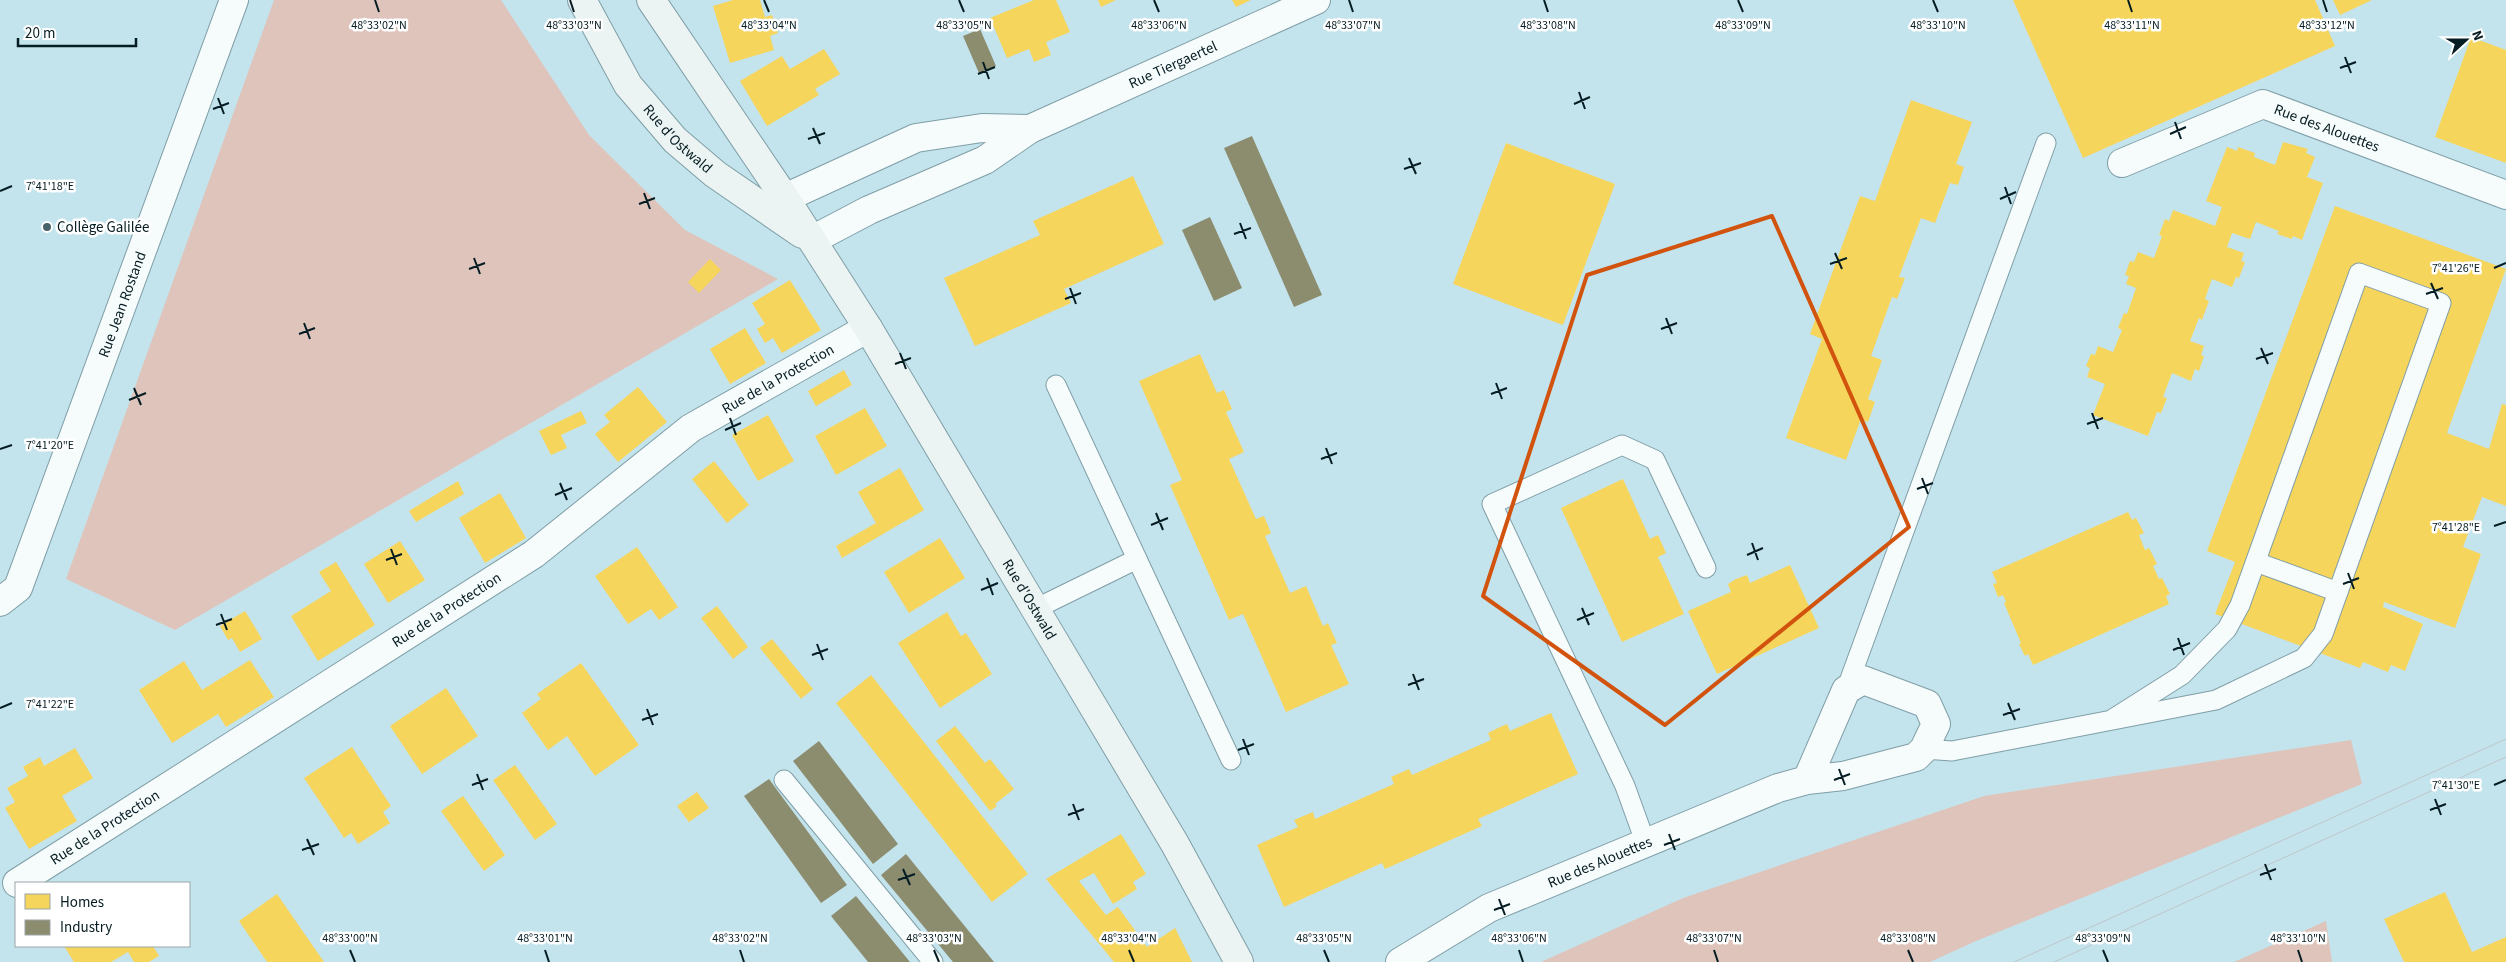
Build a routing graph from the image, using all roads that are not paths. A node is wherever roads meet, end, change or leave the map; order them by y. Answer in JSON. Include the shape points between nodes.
{"nodes":[{"id":1,"x":234,"y":0,"type":"edge"},
{"id":2,"x":582,"y":0,"type":"edge"},
{"id":3,"x":651,"y":0,"type":"edge"},
{"id":4,"x":1316,"y":0,"type":"edge"},
{"id":5,"x":1030,"y":128,"type":"junction"},
{"id":6,"x":2046,"y":144,"type":"dead end"},
{"id":7,"x":2122,"y":163,"type":"dead end"},
{"id":8,"x":2506,"y":194,"type":"edge"},
{"id":9,"x":785,"y":198,"type":"junction"},
{"id":10,"x":812,"y":240,"type":"junction"},
{"id":11,"x":868,"y":328,"type":"junction"},
{"id":12,"x":1056,"y":385,"type":"dead end"},
{"id":13,"x":1137,"y":559,"type":"junction"},
{"id":14,"x":2256,"y":562,"type":"junction"},
{"id":15,"x":1706,"y":568,"type":"dead end"},
{"id":16,"x":2338,"y":592,"type":"junction"},
{"id":17,"x":0,"y":602,"type":"edge"},
{"id":18,"x":1035,"y":609,"type":"junction"},
{"id":19,"x":1846,"y":690,"type":"junction"},
{"id":20,"x":2112,"y":720,"type":"junction"},
{"id":21,"x":1924,"y":750,"type":"junction"},
{"id":22,"x":1231,"y":760,"type":"dead end"},
{"id":23,"x":784,"y":780,"type":"dead end"},
{"id":24,"x":1807,"y":780,"type":"junction"},
{"id":25,"x":1646,"y":844,"type":"junction"},
{"id":26,"x":19,"y":882,"type":"edge"},
{"id":27,"x":15,"y":884,"type":"edge"},
{"id":28,"x":0,"y":894,"type":"edge"},
{"id":29,"x":933,"y":962,"type":"edge"},
{"id":30,"x":1239,"y":962,"type":"edge"},
{"id":31,"x":1400,"y":962,"type":"edge"}],
"edges":[{"from":1,"to":17,"type":"street","name":"Rue Jean Rostand","via":[[18,588]]},
{"from":2,"to":10,"type":"main road","name":"Rue d'Ostwald","via":[[628,85],[675,140],[715,174]]},
{"from":3,"to":9,"type":"main road","name":"Rue d'Ostwald"},
{"from":4,"to":5,"type":"street","name":"Rue Tiergaertel"},
{"from":5,"to":9,"type":"street","name":"Rue Tiergaertel","via":[[982,128],[916,138]]},
{"from":5,"to":10,"type":"street","name":"Rue Tiergaertel","via":[[985,160],[869,210]]},
{"from":6,"to":19,"type":"lane"},
{"from":7,"to":8,"type":"street","name":"Rue des Alouettes","via":[[2264,104]]},
{"from":9,"to":10,"type":"main road","name":"Rue d'Ostwald"},
{"from":10,"to":11,"type":"main road","name":"Rue d'Ostwald"},
{"from":11,"to":18,"type":"main road","name":"Rue d'Ostwald"},
{"from":11,"to":26,"type":"street","name":"Rue de la Protection","via":[[691,428],[534,554]]},
{"from":12,"to":13,"type":"lane"},
{"from":13,"to":18,"type":"lane"},
{"from":13,"to":22,"type":"lane"},
{"from":14,"to":16,"type":"lane"},
{"from":14,"to":16,"type":"lane","via":[[2359,273],[2441,303]]},
{"from":14,"to":20,"type":"lane","via":[[2227,629],[2182,675]]},
{"from":15,"to":25,"type":"lane","via":[[1655,460],[1622,445],[1492,504],[1625,786]]},
{"from":16,"to":20,"type":"lane","via":[[2323,634],[2304,658],[2216,700]]},
{"from":18,"to":30,"type":"main road","name":"Rue d'Ostwald","via":[[1176,844]]},
{"from":19,"to":21,"type":"street","via":[[1863,680],[1927,704],[1936,724]]},
{"from":19,"to":24,"type":"street"},
{"from":20,"to":21,"type":"lane","via":[[1952,751]]},
{"from":21,"to":24,"type":"street","name":"Rue des Alouettes","via":[[1916,757],[1843,776]]},
{"from":23,"to":29,"type":"lane"},
{"from":24,"to":25,"type":"street","name":"Rue des Alouettes","via":[[1778,788]]},
{"from":25,"to":31,"type":"street","name":"Rue des Alouettes","via":[[1489,908]]},
{"from":27,"to":28,"type":"street","name":"Rue de la Protection"}]}
